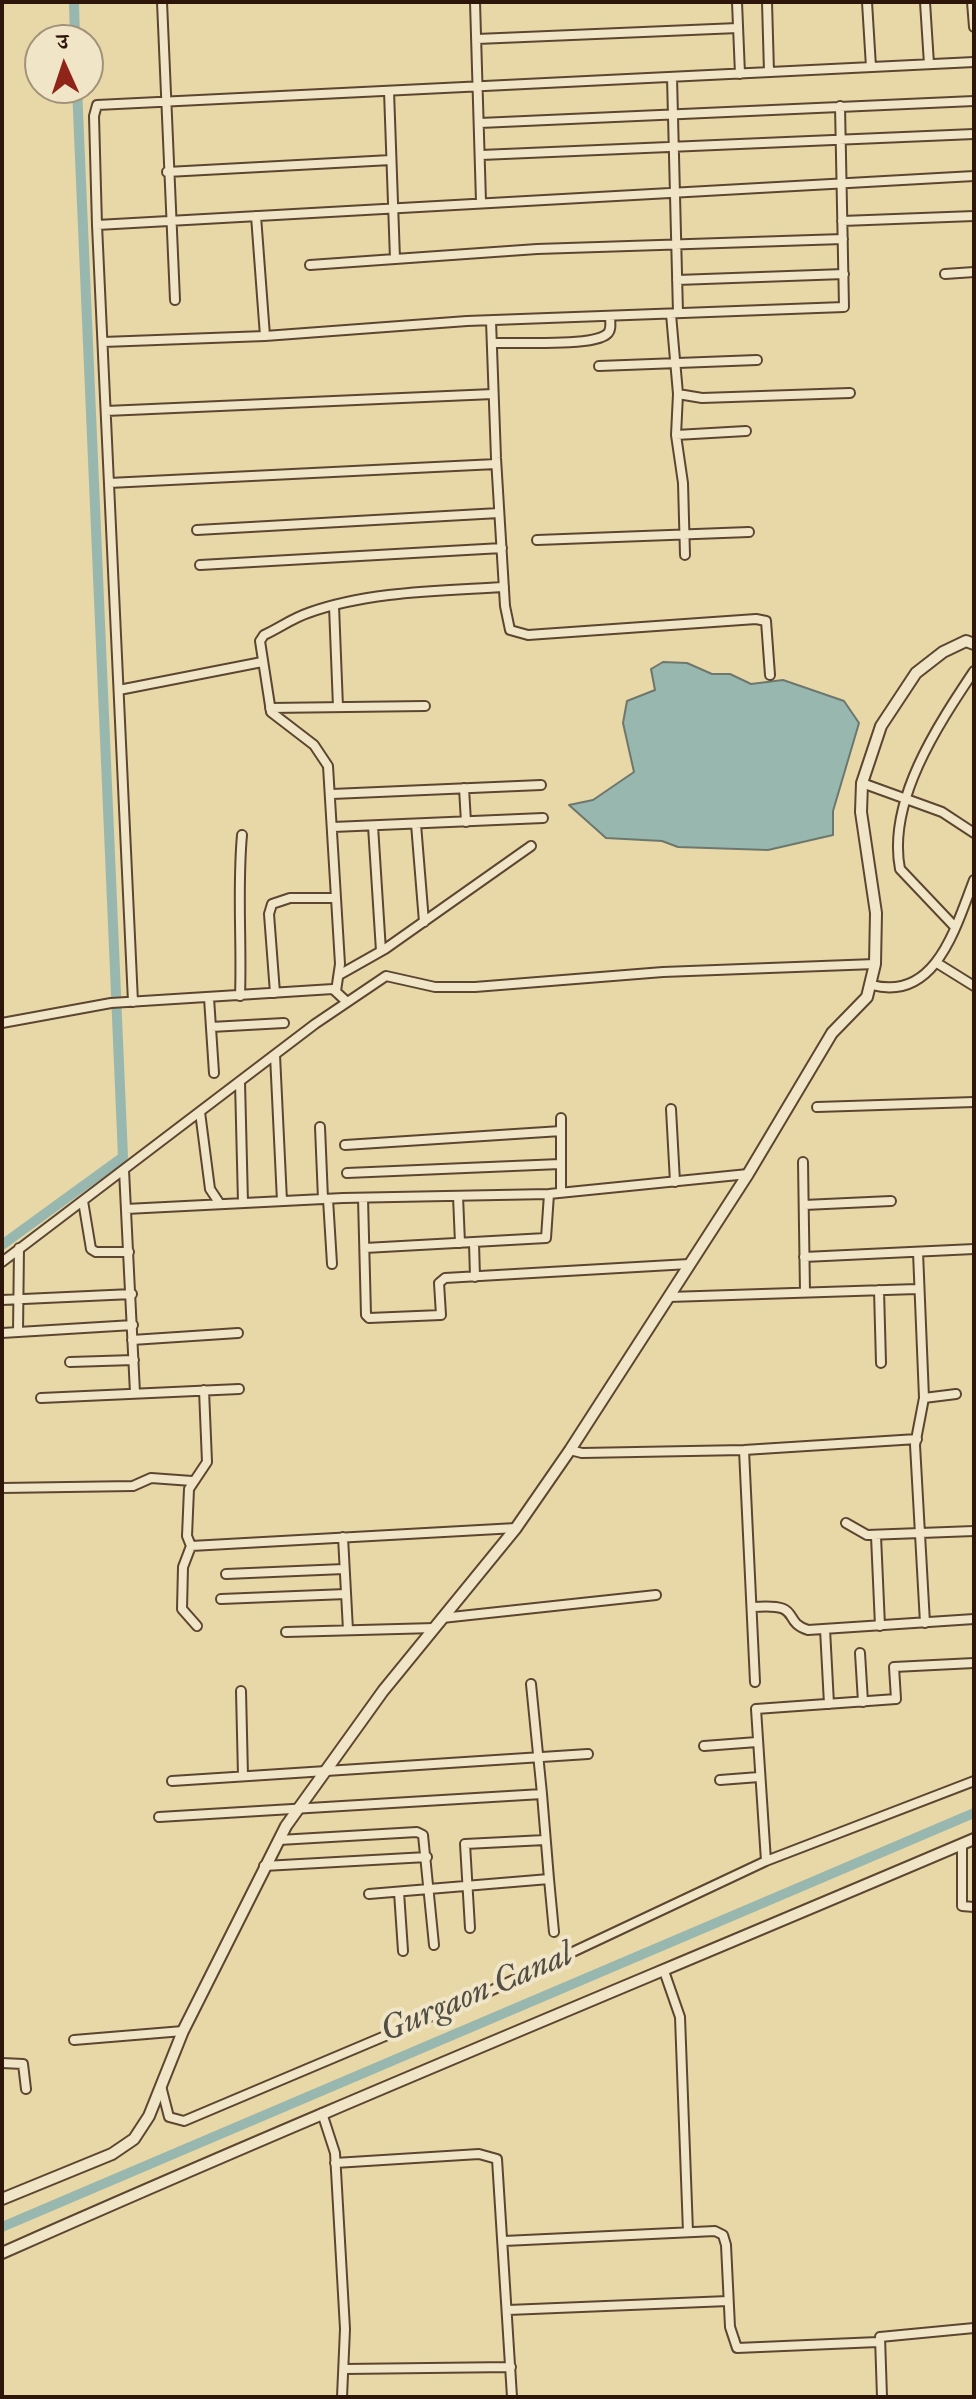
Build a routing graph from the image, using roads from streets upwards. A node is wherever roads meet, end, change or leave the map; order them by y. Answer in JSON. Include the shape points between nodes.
{"nodes":[{"id":1,"x":162,"y":2,"type":"edge"},
{"id":2,"x":475,"y":2,"type":"edge"},
{"id":3,"x":737,"y":2,"type":"edge"},
{"id":4,"x":767,"y":2,"type":"edge"},
{"id":5,"x":867,"y":2,"type":"edge"},
{"id":6,"x":925,"y":2,"type":"edge"},
{"id":7,"x":972,"y":2,"type":"edge"},
{"id":8,"x":974,"y":27,"type":"edge"},
{"id":9,"x":738,"y":28,"type":"junction"},
{"id":10,"x":477,"y":39,"type":"junction"},
{"id":11,"x":974,"y":62,"type":"edge"},
{"id":12,"x":929,"y":64,"type":"junction"},
{"id":13,"x":871,"y":67,"type":"junction"},
{"id":14,"x":769,"y":72,"type":"junction"},
{"id":15,"x":740,"y":74,"type":"junction"},
{"id":16,"x":672,"y":77,"type":"junction"},
{"id":17,"x":479,"y":86,"type":"junction"},
{"id":18,"x":389,"y":91,"type":"junction"},
{"id":19,"x":165,"y":100,"type":"junction"},
{"id":20,"x":974,"y":101,"type":"edge"},
{"id":21,"x":840,"y":106,"type":"junction"},
{"id":22,"x":673,"y":113,"type":"junction"},
{"id":23,"x":480,"y":123,"type":"junction"},
{"id":24,"x":974,"y":134,"type":"edge"},
{"id":25,"x":840,"y":139,"type":"junction"},
{"id":26,"x":674,"y":147,"type":"junction"},
{"id":27,"x":481,"y":155,"type":"junction"},
{"id":28,"x":391,"y":160,"type":"junction"},
{"id":29,"x":167,"y":172,"type":"junction"},
{"id":30,"x":974,"y":176,"type":"edge"},
{"id":31,"x":842,"y":183,"type":"junction"},
{"id":32,"x":675,"y":190,"type":"junction"},
{"id":33,"x":481,"y":202,"type":"junction"},
{"id":34,"x":393,"y":207,"type":"junction"},
{"id":35,"x":256,"y":216,"type":"junction"},
{"id":36,"x":974,"y":216,"type":"edge"},
{"id":37,"x":171,"y":221,"type":"junction"},
{"id":38,"x":842,"y":221,"type":"junction"},
{"id":39,"x":97,"y":225,"type":"junction"},
{"id":40,"x":843,"y":239,"type":"junction"},
{"id":41,"x":677,"y":245,"type":"junction"},
{"id":42,"x":395,"y":259,"type":"junction"},
{"id":43,"x":310,"y":265,"type":"dead end"},
{"id":44,"x":974,"y":272,"type":"edge"},
{"id":45,"x":844,"y":274,"type":"junction"},
{"id":46,"x":945,"y":274,"type":"dead end"},
{"id":47,"x":677,"y":280,"type":"junction"},
{"id":48,"x":175,"y":300,"type":"dead end"},
{"id":49,"x":674,"y":314,"type":"junction"},
{"id":50,"x":610,"y":316,"type":"junction"},
{"id":51,"x":491,"y":321,"type":"junction"},
{"id":52,"x":265,"y":336,"type":"junction"},
{"id":53,"x":103,"y":342,"type":"junction"},
{"id":54,"x":492,"y":343,"type":"junction"},
{"id":55,"x":757,"y":360,"type":"dead end"},
{"id":56,"x":674,"y":364,"type":"junction"},
{"id":57,"x":599,"y":366,"type":"dead end"},
{"id":58,"x":850,"y":393,"type":"dead end"},
{"id":59,"x":493,"y":394,"type":"junction"},
{"id":60,"x":678,"y":394,"type":"junction"},
{"id":61,"x":106,"y":411,"type":"junction"},
{"id":62,"x":746,"y":431,"type":"dead end"},
{"id":63,"x":676,"y":435,"type":"junction"},
{"id":64,"x":496,"y":464,"type":"junction"},
{"id":65,"x":109,"y":483,"type":"junction"},
{"id":66,"x":499,"y":513,"type":"junction"},
{"id":67,"x":197,"y":530,"type":"dead end"},
{"id":68,"x":749,"y":532,"type":"dead end"},
{"id":69,"x":684,"y":535,"type":"junction"},
{"id":70,"x":537,"y":540,"type":"dead end"},
{"id":71,"x":502,"y":548,"type":"junction"},
{"id":72,"x":685,"y":555,"type":"dead end"},
{"id":73,"x":200,"y":565,"type":"dead end"},
{"id":74,"x":504,"y":587,"type":"junction"},
{"id":75,"x":334,"y":606,"type":"junction"},
{"id":76,"x":974,"y":644,"type":"edge"},
{"id":77,"x":262,"y":662,"type":"junction"},
{"id":78,"x":974,"y":671,"type":"edge"},
{"id":79,"x":770,"y":675,"type":"dead end"},
{"id":80,"x":119,"y":690,"type":"junction"},
{"id":81,"x":425,"y":706,"type":"dead end"},
{"id":82,"x":338,"y":707,"type":"junction"},
{"id":83,"x":270,"y":708,"type":"junction"},
{"id":84,"x":862,"y":783,"type":"junction"},
{"id":85,"x":541,"y":785,"type":"dead end"},
{"id":86,"x":464,"y":788,"type":"junction"},
{"id":87,"x":332,"y":794,"type":"junction"},
{"id":88,"x":906,"y":799,"type":"junction"},
{"id":89,"x":543,"y":818,"type":"dead end"},
{"id":90,"x":466,"y":822,"type":"junction"},
{"id":91,"x":416,"y":824,"type":"junction"},
{"id":92,"x":373,"y":826,"type":"junction"},
{"id":93,"x":333,"y":827,"type":"junction"},
{"id":94,"x":974,"y":833,"type":"edge"},
{"id":95,"x":242,"y":835,"type":"dead end"},
{"id":96,"x":531,"y":846,"type":"dead end"},
{"id":97,"x":974,"y":880,"type":"edge"},
{"id":98,"x":335,"y":898,"type":"junction"},
{"id":99,"x":424,"y":922,"type":"junction"},
{"id":100,"x":955,"y":927,"type":"junction"},
{"id":101,"x":381,"y":951,"type":"junction"},
{"id":102,"x":937,"y":963,"type":"junction"},
{"id":103,"x":875,"y":964,"type":"junction"},
{"id":104,"x":339,"y":975,"type":"junction"},
{"id":105,"x":872,"y":985,"type":"junction"},
{"id":106,"x":974,"y":986,"type":"edge"},
{"id":107,"x":275,"y":993,"type":"junction"},
{"id":108,"x":341,"y":995,"type":"junction"},
{"id":109,"x":240,"y":996,"type":"junction"},
{"id":110,"x":209,"y":998,"type":"junction"},
{"id":111,"x":130,"y":1002,"type":"junction"},
{"id":112,"x":2,"y":1023,"type":"edge"},
{"id":113,"x":284,"y":1023,"type":"dead end"},
{"id":114,"x":211,"y":1027,"type":"junction"},
{"id":115,"x":275,"y":1055,"type":"junction"},
{"id":116,"x":214,"y":1073,"type":"dead end"},
{"id":117,"x":240,"y":1082,"type":"junction"},
{"id":118,"x":974,"y":1102,"type":"edge"},
{"id":119,"x":817,"y":1107,"type":"dead end"},
{"id":120,"x":671,"y":1109,"type":"dead end"},
{"id":121,"x":200,"y":1112,"type":"junction"},
{"id":122,"x":561,"y":1118,"type":"dead end"},
{"id":123,"x":320,"y":1127,"type":"dead end"},
{"id":124,"x":561,"y":1131,"type":"junction"},
{"id":125,"x":345,"y":1145,"type":"dead end"},
{"id":126,"x":803,"y":1162,"type":"dead end"},
{"id":127,"x":560,"y":1164,"type":"junction"},
{"id":128,"x":124,"y":1170,"type":"junction"},
{"id":129,"x":347,"y":1173,"type":"dead end"},
{"id":130,"x":748,"y":1174,"type":"junction"},
{"id":131,"x":675,"y":1182,"type":"junction"},
{"id":132,"x":561,"y":1191,"type":"junction"},
{"id":133,"x":549,"y":1194,"type":"junction"},
{"id":134,"x":458,"y":1196,"type":"junction"},
{"id":135,"x":363,"y":1198,"type":"junction"},
{"id":136,"x":326,"y":1199,"type":"junction"},
{"id":137,"x":83,"y":1201,"type":"junction"},
{"id":138,"x":282,"y":1201,"type":"junction"},
{"id":139,"x":891,"y":1201,"type":"dead end"},
{"id":140,"x":243,"y":1203,"type":"junction"},
{"id":141,"x":220,"y":1204,"type":"junction"},
{"id":142,"x":804,"y":1205,"type":"junction"},
{"id":143,"x":126,"y":1209,"type":"junction"},
{"id":144,"x":460,"y":1243,"type":"junction"},
{"id":145,"x":474,"y":1243,"type":"junction"},
{"id":146,"x":19,"y":1248,"type":"junction"},
{"id":147,"x":365,"y":1248,"type":"junction"},
{"id":148,"x":974,"y":1249,"type":"edge"},
{"id":149,"x":129,"y":1252,"type":"junction"},
{"id":150,"x":918,"y":1252,"type":"junction"},
{"id":151,"x":804,"y":1257,"type":"junction"},
{"id":152,"x":2,"y":1262,"type":"edge"},
{"id":153,"x":332,"y":1264,"type":"dead end"},
{"id":154,"x":689,"y":1264,"type":"junction"},
{"id":155,"x":475,"y":1277,"type":"junction"},
{"id":156,"x":917,"y":1289,"type":"junction"},
{"id":157,"x":879,"y":1290,"type":"junction"},
{"id":158,"x":805,"y":1292,"type":"junction"},
{"id":159,"x":132,"y":1294,"type":"junction"},
{"id":160,"x":669,"y":1297,"type":"junction"},
{"id":161,"x":18,"y":1299,"type":"junction"},
{"id":162,"x":2,"y":1300,"type":"edge"},
{"id":163,"x":133,"y":1325,"type":"junction"},
{"id":164,"x":18,"y":1332,"type":"junction"},
{"id":165,"x":2,"y":1333,"type":"edge"},
{"id":166,"x":238,"y":1333,"type":"dead end"},
{"id":167,"x":132,"y":1340,"type":"junction"},
{"id":168,"x":134,"y":1360,"type":"junction"},
{"id":169,"x":70,"y":1362,"type":"dead end"},
{"id":170,"x":881,"y":1363,"type":"dead end"},
{"id":171,"x":239,"y":1389,"type":"dead end"},
{"id":172,"x":204,"y":1390,"type":"junction"},
{"id":173,"x":135,"y":1393,"type":"junction"},
{"id":174,"x":956,"y":1394,"type":"dead end"},
{"id":175,"x":41,"y":1398,"type":"dead end"},
{"id":176,"x":924,"y":1398,"type":"junction"},
{"id":177,"x":917,"y":1439,"type":"junction"},
{"id":178,"x":570,"y":1450,"type":"junction"},
{"id":179,"x":744,"y":1450,"type":"junction"},
{"id":180,"x":192,"y":1481,"type":"junction"},
{"id":181,"x":2,"y":1488,"type":"edge"},
{"id":182,"x":846,"y":1523,"type":"dead end"},
{"id":183,"x":516,"y":1528,"type":"junction"},
{"id":184,"x":974,"y":1531,"type":"edge"},
{"id":185,"x":918,"y":1532,"type":"junction"},
{"id":186,"x":876,"y":1536,"type":"junction"},
{"id":187,"x":343,"y":1537,"type":"junction"},
{"id":188,"x":191,"y":1546,"type":"junction"},
{"id":189,"x":344,"y":1569,"type":"junction"},
{"id":190,"x":226,"y":1574,"type":"dead end"},
{"id":191,"x":346,"y":1594,"type":"junction"},
{"id":192,"x":656,"y":1595,"type":"dead end"},
{"id":193,"x":221,"y":1599,"type":"dead end"},
{"id":194,"x":753,"y":1607,"type":"junction"},
{"id":195,"x":974,"y":1619,"type":"edge"},
{"id":196,"x":438,"y":1623,"type":"junction"},
{"id":197,"x":925,"y":1623,"type":"junction"},
{"id":198,"x":197,"y":1626,"type":"dead end"},
{"id":199,"x":880,"y":1626,"type":"junction"},
{"id":200,"x":825,"y":1629,"type":"junction"},
{"id":201,"x":348,"y":1630,"type":"junction"},
{"id":202,"x":286,"y":1632,"type":"dead end"},
{"id":203,"x":860,"y":1653,"type":"dead end"},
{"id":204,"x":974,"y":1663,"type":"edge"},
{"id":205,"x":755,"y":1682,"type":"dead end"},
{"id":206,"x":531,"y":1684,"type":"dead end"},
{"id":207,"x":241,"y":1691,"type":"dead end"},
{"id":208,"x":863,"y":1702,"type":"junction"},
{"id":209,"x":829,"y":1704,"type":"junction"},
{"id":210,"x":757,"y":1742,"type":"junction"},
{"id":211,"x":704,"y":1746,"type":"dead end"},
{"id":212,"x":588,"y":1754,"type":"dead end"},
{"id":213,"x":537,"y":1759,"type":"junction"},
{"id":214,"x":324,"y":1772,"type":"junction"},
{"id":215,"x":243,"y":1776,"type":"junction"},
{"id":216,"x":759,"y":1777,"type":"junction"},
{"id":217,"x":720,"y":1780,"type":"dead end"},
{"id":218,"x":172,"y":1781,"type":"dead end"},
{"id":219,"x":974,"y":1781,"type":"edge"},
{"id":220,"x":542,"y":1794,"type":"junction"},
{"id":221,"x":298,"y":1810,"type":"junction"},
{"id":222,"x":159,"y":1817,"type":"dead end"},
{"id":223,"x":974,"y":1839,"type":"edge"},
{"id":224,"x":279,"y":1840,"type":"junction"},
{"id":225,"x":545,"y":1840,"type":"junction"},
{"id":226,"x":962,"y":1844,"type":"junction"},
{"id":227,"x":427,"y":1857,"type":"junction"},
{"id":228,"x":766,"y":1861,"type":"junction"},
{"id":229,"x":263,"y":1866,"type":"junction"},
{"id":230,"x":549,"y":1879,"type":"junction"},
{"id":231,"x":466,"y":1886,"type":"junction"},
{"id":232,"x":431,"y":1890,"type":"junction"},
{"id":233,"x":399,"y":1892,"type":"junction"},
{"id":234,"x":369,"y":1894,"type":"dead end"},
{"id":235,"x":974,"y":1907,"type":"edge"},
{"id":236,"x":470,"y":1928,"type":"dead end"},
{"id":237,"x":554,"y":1932,"type":"dead end"},
{"id":238,"x":434,"y":1945,"type":"dead end"},
{"id":239,"x":403,"y":1951,"type":"dead end"},
{"id":240,"x":664,"y":1971,"type":"junction"},
{"id":241,"x":183,"y":2031,"type":"junction"},
{"id":242,"x":74,"y":2040,"type":"dead end"},
{"id":243,"x":2,"y":2063,"type":"edge"},
{"id":244,"x":161,"y":2086,"type":"junction"},
{"id":245,"x":26,"y":2089,"type":"dead end"},
{"id":246,"x":322,"y":2113,"type":"junction"},
{"id":247,"x":335,"y":2163,"type":"junction"},
{"id":248,"x":2,"y":2199,"type":"edge"},
{"id":249,"x":688,"y":2232,"type":"junction"},
{"id":250,"x":504,"y":2241,"type":"junction"},
{"id":251,"x":2,"y":2253,"type":"edge"},
{"id":252,"x":728,"y":2301,"type":"junction"},
{"id":253,"x":508,"y":2310,"type":"junction"},
{"id":254,"x":974,"y":2328,"type":"edge"},
{"id":255,"x":878,"y":2342,"type":"junction"},
{"id":256,"x":511,"y":2367,"type":"junction"},
{"id":257,"x":345,"y":2369,"type":"junction"},
{"id":258,"x":342,"y":2397,"type":"edge"},
{"id":259,"x":512,"y":2397,"type":"edge"},
{"id":260,"x":882,"y":2397,"type":"edge"}],
"edges":[{"from":1,"to":19,"type":"street"},
{"from":2,"to":10,"type":"street"},
{"from":3,"to":9,"type":"street"},
{"from":4,"to":14,"type":"street"},
{"from":5,"to":13,"type":"street"},
{"from":6,"to":12,"type":"street"},
{"from":7,"to":8,"type":"street"},
{"from":9,"to":10,"type":"street"},
{"from":9,"to":15,"type":"street"},
{"from":10,"to":17,"type":"street"},
{"from":11,"to":12,"type":"street"},
{"from":12,"to":13,"type":"street"},
{"from":13,"to":14,"type":"street"},
{"from":14,"to":15,"type":"street"},
{"from":15,"to":16,"type":"street"},
{"from":16,"to":17,"type":"street"},
{"from":16,"to":22,"type":"street"},
{"from":17,"to":18,"type":"street"},
{"from":17,"to":23,"type":"street"},
{"from":18,"to":19,"type":"street"},
{"from":18,"to":28,"type":"street"},
{"from":19,"to":29,"type":"street"},
{"from":19,"to":39,"type":"street","via":[[103,103],[94,111]]},
{"from":20,"to":21,"type":"street"},
{"from":21,"to":22,"type":"street"},
{"from":21,"to":25,"type":"street"},
{"from":22,"to":23,"type":"street"},
{"from":22,"to":26,"type":"street"},
{"from":23,"to":27,"type":"street"},
{"from":24,"to":25,"type":"street"},
{"from":25,"to":26,"type":"street"},
{"from":25,"to":31,"type":"street"},
{"from":26,"to":27,"type":"street"},
{"from":26,"to":32,"type":"street"},
{"from":27,"to":33,"type":"street"},
{"from":28,"to":29,"type":"street"},
{"from":28,"to":34,"type":"street"},
{"from":29,"to":37,"type":"street"},
{"from":30,"to":31,"type":"street"},
{"from":31,"to":32,"type":"street"},
{"from":31,"to":38,"type":"street"},
{"from":32,"to":33,"type":"street"},
{"from":32,"to":41,"type":"street"},
{"from":33,"to":34,"type":"street"},
{"from":34,"to":35,"type":"street"},
{"from":34,"to":42,"type":"street"},
{"from":35,"to":37,"type":"street"},
{"from":35,"to":52,"type":"street"},
{"from":36,"to":38,"type":"street"},
{"from":37,"to":39,"type":"street"},
{"from":37,"to":48,"type":"street"},
{"from":38,"to":40,"type":"street"},
{"from":39,"to":53,"type":"street"},
{"from":40,"to":41,"type":"street"},
{"from":40,"to":45,"type":"street"},
{"from":41,"to":42,"type":"street"},
{"from":41,"to":47,"type":"street"},
{"from":42,"to":43,"type":"street"},
{"from":44,"to":46,"type":"street"},
{"from":45,"to":47,"type":"street"},
{"from":45,"to":49,"type":"street","via":[[844,307]]},
{"from":47,"to":49,"type":"street"},
{"from":49,"to":50,"type":"street"},
{"from":49,"to":56,"type":"street"},
{"from":50,"to":51,"type":"street"},
{"from":50,"to":54,"type":"street","via":[[605,336]]},
{"from":51,"to":52,"type":"street"},
{"from":51,"to":54,"type":"street"},
{"from":52,"to":53,"type":"street"},
{"from":53,"to":61,"type":"street"},
{"from":54,"to":59,"type":"street"},
{"from":55,"to":56,"type":"street"},
{"from":56,"to":57,"type":"street"},
{"from":56,"to":60,"type":"street"},
{"from":58,"to":60,"type":"street","via":[[702,398]]},
{"from":59,"to":61,"type":"street"},
{"from":59,"to":64,"type":"street"},
{"from":60,"to":63,"type":"street"},
{"from":61,"to":65,"type":"street"},
{"from":62,"to":63,"type":"street"},
{"from":63,"to":69,"type":"street"},
{"from":64,"to":65,"type":"street"},
{"from":64,"to":66,"type":"street"},
{"from":65,"to":80,"type":"street"},
{"from":66,"to":67,"type":"street"},
{"from":66,"to":71,"type":"street"},
{"from":68,"to":69,"type":"street"},
{"from":69,"to":70,"type":"street"},
{"from":69,"to":72,"type":"street"},
{"from":71,"to":73,"type":"street"},
{"from":71,"to":74,"type":"street"},
{"from":74,"to":75,"type":"street","via":[[410,592]]},
{"from":74,"to":79,"type":"street","via":[[507,624],[516,634],[766,621]]},
{"from":75,"to":77,"type":"street","via":[[305,613],[264,635]]},
{"from":75,"to":82,"type":"street"},
{"from":76,"to":84,"type":"street","via":[[966,641],[943,652],[916,673],[881,726]]},
{"from":77,"to":80,"type":"street"},
{"from":77,"to":83,"type":"street"},
{"from":78,"to":88,"type":"street","via":[[933,732]]},
{"from":80,"to":111,"type":"street"},
{"from":81,"to":82,"type":"street"},
{"from":82,"to":83,"type":"street"},
{"from":83,"to":87,"type":"street","via":[[314,745],[328,766]]},
{"from":84,"to":88,"type":"street"},
{"from":84,"to":103,"type":"street","via":[[861,812],[876,913]]},
{"from":85,"to":86,"type":"street"},
{"from":86,"to":87,"type":"street"},
{"from":86,"to":90,"type":"street"},
{"from":87,"to":93,"type":"street"},
{"from":88,"to":94,"type":"street","via":[[942,812]]},
{"from":88,"to":100,"type":"street","via":[[900,869]]},
{"from":89,"to":90,"type":"street"},
{"from":90,"to":91,"type":"street"},
{"from":91,"to":92,"type":"street"},
{"from":91,"to":99,"type":"street"},
{"from":92,"to":93,"type":"street"},
{"from":92,"to":101,"type":"street"},
{"from":93,"to":98,"type":"street"},
{"from":95,"to":109,"type":"street","via":[[237,884]]},
{"from":96,"to":99,"type":"street"},
{"from":97,"to":100,"type":"street"},
{"from":98,"to":104,"type":"street"},
{"from":98,"to":107,"type":"street","via":[[290,898],[272,904]]},
{"from":99,"to":101,"type":"street"},
{"from":100,"to":102,"type":"street"},
{"from":101,"to":104,"type":"street"},
{"from":102,"to":105,"type":"street","via":[[911,984]]},
{"from":102,"to":106,"type":"street"},
{"from":103,"to":105,"type":"street"},
{"from":103,"to":108,"type":"street","via":[[663,972],[475,987],[435,987],[386,976]]},
{"from":104,"to":108,"type":"street"},
{"from":105,"to":130,"type":"street","via":[[832,1033]]},
{"from":107,"to":108,"type":"street"},
{"from":107,"to":109,"type":"street"},
{"from":108,"to":115,"type":"street"},
{"from":109,"to":110,"type":"street"},
{"from":110,"to":111,"type":"street"},
{"from":110,"to":114,"type":"street"},
{"from":111,"to":112,"type":"street"},
{"from":113,"to":114,"type":"street"},
{"from":114,"to":116,"type":"street"},
{"from":115,"to":117,"type":"street"},
{"from":115,"to":138,"type":"street"},
{"from":117,"to":121,"type":"street"},
{"from":117,"to":140,"type":"street"},
{"from":118,"to":119,"type":"street"},
{"from":120,"to":131,"type":"street"},
{"from":121,"to":128,"type":"street"},
{"from":121,"to":141,"type":"street","via":[[210,1189]]},
{"from":122,"to":124,"type":"street"},
{"from":123,"to":136,"type":"street"},
{"from":124,"to":125,"type":"street"},
{"from":124,"to":127,"type":"street"},
{"from":126,"to":142,"type":"street"},
{"from":127,"to":129,"type":"street"},
{"from":127,"to":132,"type":"street"},
{"from":128,"to":137,"type":"street"},
{"from":128,"to":143,"type":"street"},
{"from":130,"to":131,"type":"street"},
{"from":130,"to":154,"type":"street"},
{"from":131,"to":132,"type":"street"},
{"from":132,"to":133,"type":"street"},
{"from":133,"to":134,"type":"street"},
{"from":133,"to":145,"type":"street","via":[[546,1238]]},
{"from":134,"to":135,"type":"street"},
{"from":134,"to":144,"type":"street"},
{"from":135,"to":136,"type":"street"},
{"from":135,"to":147,"type":"street"},
{"from":136,"to":138,"type":"street"},
{"from":136,"to":153,"type":"street"},
{"from":137,"to":146,"type":"street"},
{"from":137,"to":149,"type":"street","via":[[91,1249]]},
{"from":138,"to":140,"type":"street"},
{"from":139,"to":142,"type":"street"},
{"from":140,"to":141,"type":"street"},
{"from":141,"to":143,"type":"street"},
{"from":142,"to":151,"type":"street"},
{"from":143,"to":149,"type":"street"},
{"from":144,"to":145,"type":"street"},
{"from":144,"to":147,"type":"street"},
{"from":145,"to":155,"type":"street"},
{"from":146,"to":152,"type":"street"},
{"from":146,"to":161,"type":"street"},
{"from":147,"to":155,"type":"street","via":[[369,1318],[438,1316],[441,1279]]},
{"from":148,"to":150,"type":"street"},
{"from":149,"to":159,"type":"street"},
{"from":150,"to":151,"type":"street"},
{"from":150,"to":156,"type":"street"},
{"from":151,"to":158,"type":"street"},
{"from":154,"to":155,"type":"street"},
{"from":154,"to":160,"type":"street"},
{"from":156,"to":157,"type":"street"},
{"from":156,"to":176,"type":"street"},
{"from":157,"to":158,"type":"street"},
{"from":157,"to":170,"type":"street"},
{"from":158,"to":160,"type":"street"},
{"from":159,"to":161,"type":"street"},
{"from":159,"to":163,"type":"street"},
{"from":160,"to":178,"type":"street"},
{"from":161,"to":162,"type":"street"},
{"from":161,"to":164,"type":"street"},
{"from":163,"to":164,"type":"street"},
{"from":163,"to":167,"type":"street"},
{"from":164,"to":165,"type":"street"},
{"from":166,"to":167,"type":"street"},
{"from":167,"to":168,"type":"street"},
{"from":168,"to":169,"type":"street"},
{"from":168,"to":173,"type":"street"},
{"from":171,"to":172,"type":"street"},
{"from":172,"to":173,"type":"street"},
{"from":172,"to":180,"type":"street","via":[[207,1462]]},
{"from":173,"to":175,"type":"street"},
{"from":174,"to":176,"type":"street"},
{"from":176,"to":177,"type":"street"},
{"from":177,"to":179,"type":"street"},
{"from":177,"to":185,"type":"street"},
{"from":178,"to":179,"type":"street"},
{"from":178,"to":183,"type":"street"},
{"from":179,"to":194,"type":"street"},
{"from":180,"to":181,"type":"street","via":[[151,1478],[133,1486]]},
{"from":180,"to":188,"type":"street","via":[[187,1536]]},
{"from":182,"to":186,"type":"street"},
{"from":183,"to":187,"type":"street"},
{"from":183,"to":196,"type":"street"},
{"from":184,"to":185,"type":"street"},
{"from":185,"to":186,"type":"street"},
{"from":185,"to":197,"type":"street"},
{"from":186,"to":199,"type":"street"},
{"from":187,"to":188,"type":"street"},
{"from":187,"to":189,"type":"street"},
{"from":188,"to":198,"type":"street","via":[[183,1567],[182,1609]]},
{"from":189,"to":190,"type":"street"},
{"from":189,"to":191,"type":"street"},
{"from":191,"to":193,"type":"street"},
{"from":191,"to":201,"type":"street"},
{"from":192,"to":196,"type":"street"},
{"from":194,"to":200,"type":"street","via":[[778,1605],[788,1609],[801,1628]]},
{"from":194,"to":205,"type":"street"},
{"from":195,"to":197,"type":"street"},
{"from":196,"to":201,"type":"street"},
{"from":196,"to":214,"type":"street"},
{"from":197,"to":199,"type":"street"},
{"from":199,"to":200,"type":"street"},
{"from":200,"to":209,"type":"street"},
{"from":201,"to":202,"type":"street"},
{"from":203,"to":208,"type":"street"},
{"from":204,"to":208,"type":"street","via":[[894,1667],[896,1699]]},
{"from":206,"to":213,"type":"street"},
{"from":207,"to":215,"type":"street"},
{"from":208,"to":209,"type":"street"},
{"from":209,"to":210,"type":"street","via":[[756,1709]]},
{"from":210,"to":211,"type":"street"},
{"from":210,"to":216,"type":"street"},
{"from":212,"to":213,"type":"street"},
{"from":213,"to":214,"type":"street"},
{"from":213,"to":220,"type":"street"},
{"from":214,"to":215,"type":"street"},
{"from":214,"to":221,"type":"street"},
{"from":215,"to":218,"type":"street"},
{"from":216,"to":217,"type":"street"},
{"from":216,"to":228,"type":"street"},
{"from":219,"to":228,"type":"street"},
{"from":220,"to":221,"type":"street"},
{"from":220,"to":225,"type":"street"},
{"from":221,"to":222,"type":"street"},
{"from":221,"to":224,"type":"street"},
{"from":223,"to":226,"type":"street"},
{"from":224,"to":227,"type":"street","via":[[417,1832],[423,1835]]},
{"from":224,"to":229,"type":"street"},
{"from":225,"to":230,"type":"street"},
{"from":225,"to":231,"type":"street","via":[[465,1844]]},
{"from":226,"to":235,"type":"street","via":[[962,1906]]},
{"from":226,"to":240,"type":"street"},
{"from":227,"to":229,"type":"street"},
{"from":227,"to":232,"type":"street"},
{"from":228,"to":244,"type":"street","via":[[475,1998],[184,2121],[169,2117]]},
{"from":229,"to":241,"type":"street"},
{"from":230,"to":231,"type":"street"},
{"from":230,"to":237,"type":"street"},
{"from":231,"to":232,"type":"street"},
{"from":231,"to":236,"type":"street"},
{"from":232,"to":233,"type":"street"},
{"from":232,"to":238,"type":"street"},
{"from":233,"to":234,"type":"street"},
{"from":233,"to":239,"type":"street"},
{"from":240,"to":246,"type":"street"},
{"from":240,"to":249,"type":"street","via":[[680,2017]]},
{"from":241,"to":242,"type":"street"},
{"from":241,"to":244,"type":"street"},
{"from":243,"to":245,"type":"street","via":[[23,2064]]},
{"from":244,"to":248,"type":"street","via":[[141,2129],[125,2147]]},
{"from":246,"to":247,"type":"street"},
{"from":246,"to":251,"type":"street"},
{"from":247,"to":250,"type":"street","via":[[493,2156],[499,2164]]},
{"from":247,"to":257,"type":"street"},
{"from":249,"to":250,"type":"street"},
{"from":249,"to":252,"type":"street","via":[[723,2235]]},
{"from":250,"to":253,"type":"street"},
{"from":252,"to":253,"type":"street"},
{"from":252,"to":255,"type":"street","via":[[732,2341],[741,2349]]},
{"from":253,"to":256,"type":"street"},
{"from":254,"to":255,"type":"street","via":[[887,2334]]},
{"from":255,"to":260,"type":"street"},
{"from":256,"to":257,"type":"street"},
{"from":256,"to":259,"type":"street"},
{"from":257,"to":258,"type":"street"}]}
